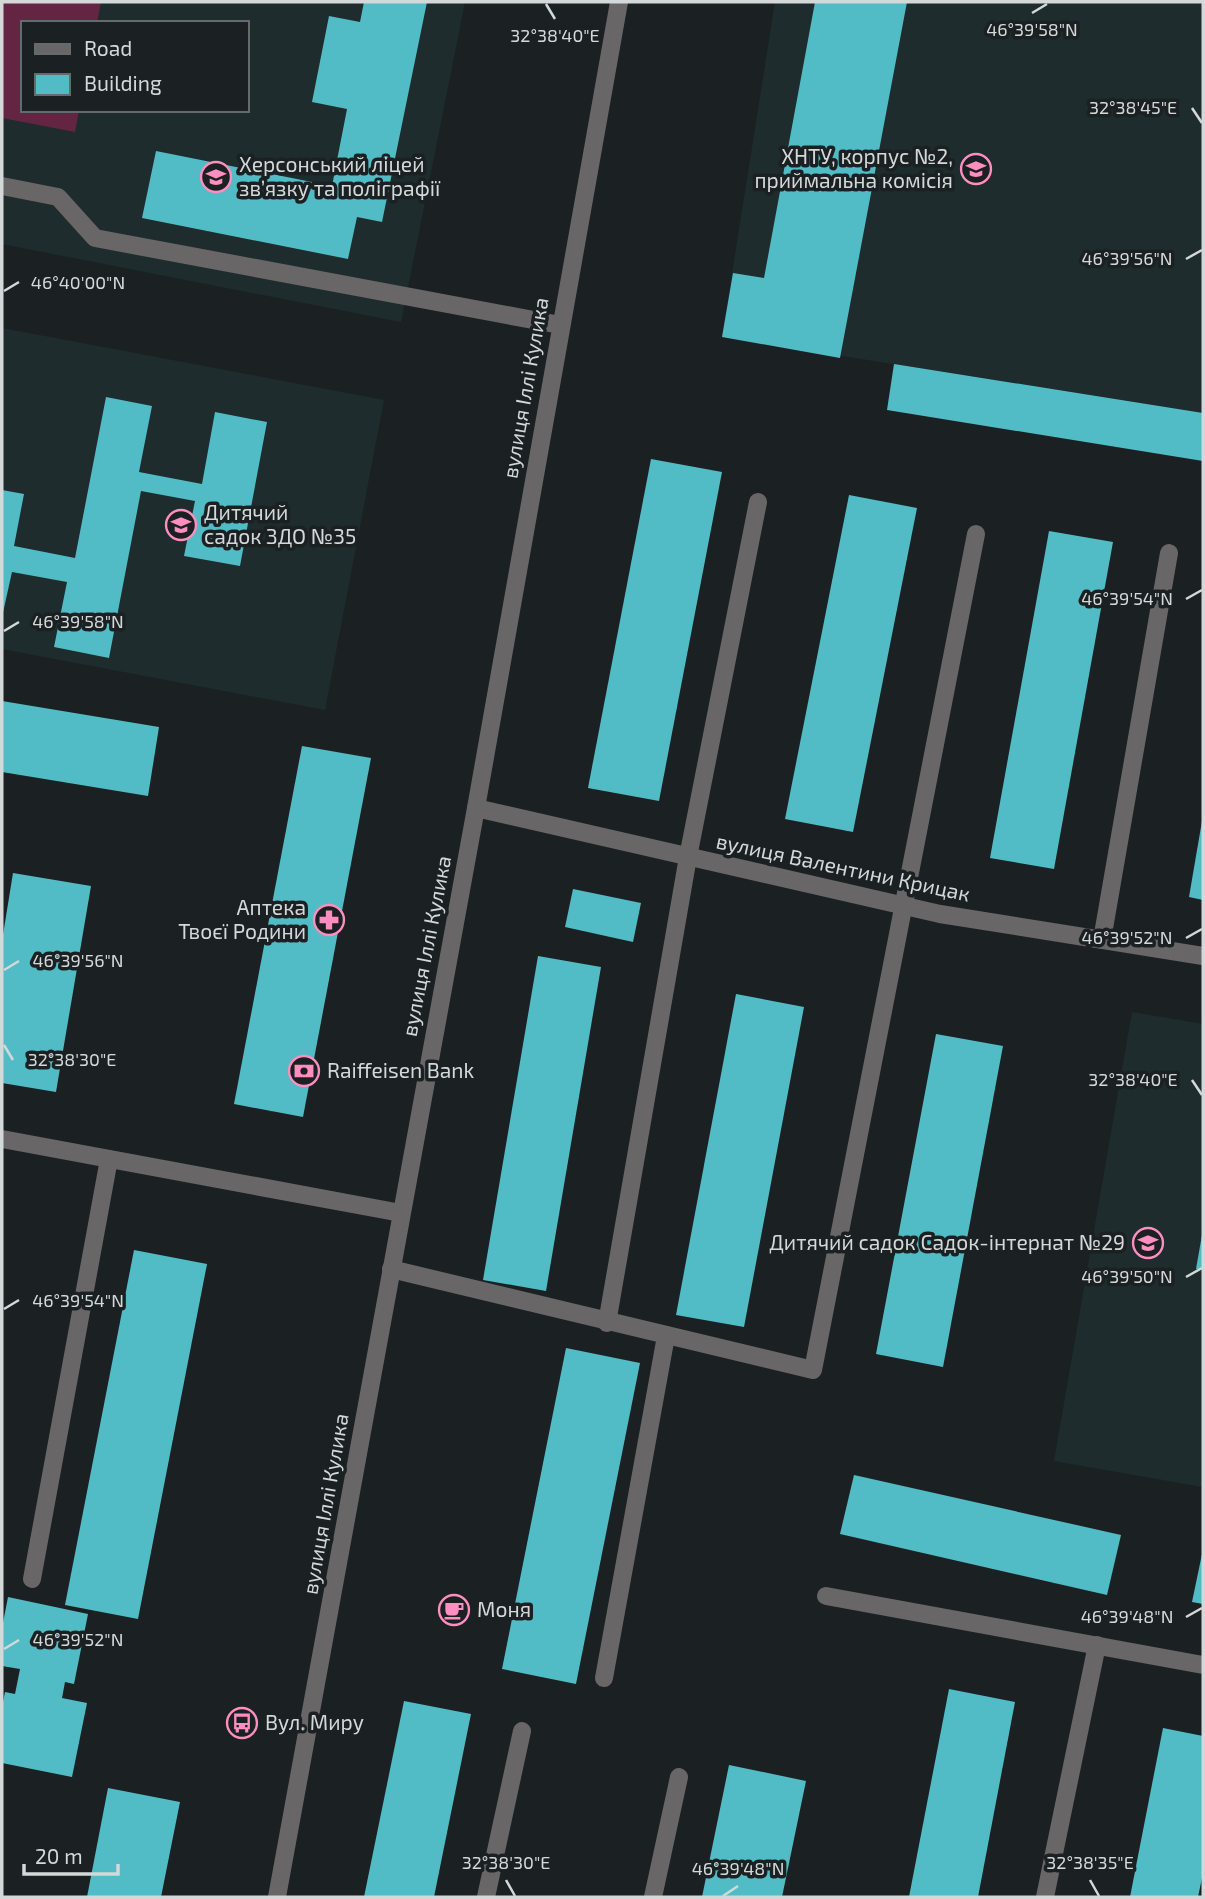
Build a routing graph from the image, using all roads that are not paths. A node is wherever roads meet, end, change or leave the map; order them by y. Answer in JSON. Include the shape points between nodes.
{"nodes":[{"id":1,"x":619,"y":2,"type":"edge"},
{"id":2,"x":2,"y":186,"type":"edge"},
{"id":3,"x":560,"y":325,"type":"junction"},
{"id":4,"x":758,"y":502,"type":"dead end"},
{"id":5,"x":976,"y":534,"type":"dead end"},
{"id":6,"x":1169,"y":553,"type":"dead end"},
{"id":7,"x":476,"y":808,"type":"junction"},
{"id":8,"x":688,"y":857,"type":"junction"},
{"id":9,"x":904,"y":906,"type":"junction"},
{"id":10,"x":1102,"y":940,"type":"junction"},
{"id":11,"x":1203,"y":956,"type":"edge"},
{"id":12,"x":2,"y":1139,"type":"edge"},
{"id":13,"x":109,"y":1159,"type":"junction"},
{"id":14,"x":401,"y":1213,"type":"junction"},
{"id":15,"x":391,"y":1269,"type":"junction"},
{"id":16,"x":607,"y":1323,"type":"junction"},
{"id":17,"x":666,"y":1336,"type":"junction"},
{"id":18,"x":32,"y":1579,"type":"dead end"},
{"id":19,"x":826,"y":1596,"type":"dead end"},
{"id":20,"x":1097,"y":1645,"type":"junction"},
{"id":21,"x":1203,"y":1665,"type":"edge"},
{"id":22,"x":604,"y":1678,"type":"dead end"},
{"id":23,"x":523,"y":1731,"type":"dead end"},
{"id":24,"x":679,"y":1777,"type":"dead end"},
{"id":25,"x":276,"y":1897,"type":"edge"},
{"id":26,"x":486,"y":1897,"type":"edge"},
{"id":27,"x":653,"y":1897,"type":"edge"},
{"id":28,"x":1045,"y":1897,"type":"edge"}],
"edges":[{"from":1,"to":3,"type":"street","name":"вулиця Іллі Кулика"},
{"from":2,"to":3,"type":"street","via":[[58,197],[95,238]]},
{"from":3,"to":7,"type":"street","name":"вулиця Іллі Кулика"},
{"from":4,"to":8,"type":"street"},
{"from":5,"to":9,"type":"street"},
{"from":6,"to":10,"type":"street"},
{"from":7,"to":8,"type":"street","name":"вулиця Валентини Крицак"},
{"from":7,"to":14,"type":"street","name":"вулиця Іллі Кулика"},
{"from":8,"to":9,"type":"street","name":"вулиця Валентини Крицак"},
{"from":8,"to":16,"type":"street"},
{"from":9,"to":10,"type":"street","name":"вулиця Валентини Крицак"},
{"from":9,"to":17,"type":"street","via":[[813,1370]]},
{"from":10,"to":11,"type":"street","name":"вулиця Валентини Крицак"},
{"from":12,"to":13,"type":"street"},
{"from":13,"to":14,"type":"street"},
{"from":13,"to":18,"type":"street"},
{"from":14,"to":15,"type":"street","name":"вулиця Іллі Кулика"},
{"from":15,"to":16,"type":"street"},
{"from":15,"to":25,"type":"street","name":"вулиця Іллі Кулика"},
{"from":16,"to":17,"type":"street"},
{"from":17,"to":22,"type":"street"},
{"from":19,"to":20,"type":"street"},
{"from":20,"to":21,"type":"street"},
{"from":20,"to":28,"type":"street"},
{"from":23,"to":26,"type":"street"},
{"from":24,"to":27,"type":"street"}]}
